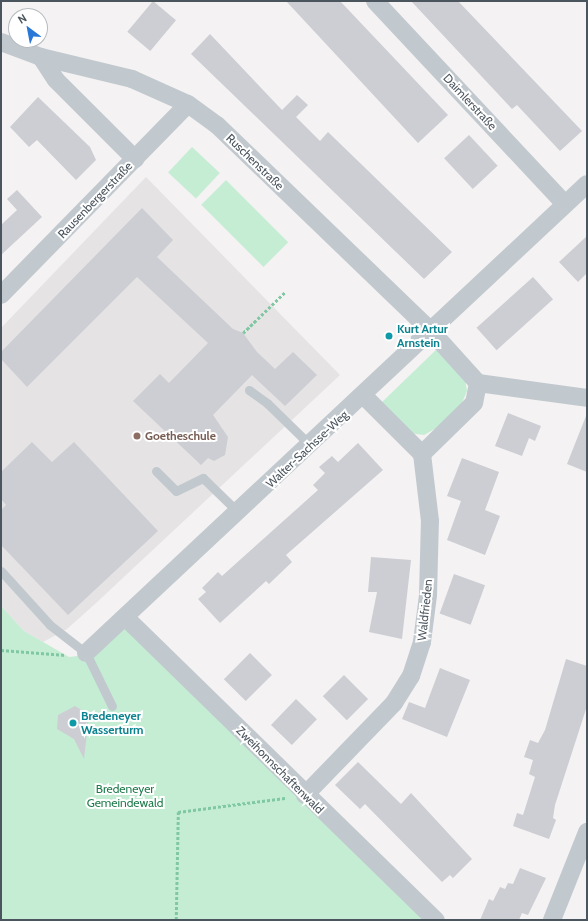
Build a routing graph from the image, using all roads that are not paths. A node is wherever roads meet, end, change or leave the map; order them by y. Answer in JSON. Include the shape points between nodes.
{"nodes":[{"id":1,"x":375,"y":1,"type":"edge"},
{"id":2,"x":1,"y":42,"type":"edge"},
{"id":3,"x":41,"y":57,"type":"junction"},
{"id":4,"x":188,"y":104,"type":"junction"},
{"id":5,"x":135,"y":159,"type":"junction"},
{"id":6,"x":587,"y":184,"type":"edge"},
{"id":7,"x":565,"y":204,"type":"junction"},
{"id":8,"x":1,"y":296,"type":"edge"},
{"id":9,"x":431,"y":331,"type":"junction"},
{"id":10,"x":478,"y":383,"type":"junction"},
{"id":11,"x":248,"y":390,"type":"dead end"},
{"id":12,"x":364,"y":396,"type":"junction"},
{"id":13,"x":587,"y":398,"type":"edge"},
{"id":14,"x":310,"y":446,"type":"junction"},
{"id":15,"x":422,"y":454,"type":"junction"},
{"id":16,"x":156,"y":471,"type":"dead end"},
{"id":17,"x":239,"y":512,"type":"junction"},
{"id":18,"x":1,"y":571,"type":"edge"},
{"id":19,"x":126,"y":618,"type":"junction"},
{"id":20,"x":86,"y":653,"type":"junction"},
{"id":21,"x":112,"y":706,"type":"dead end"},
{"id":22,"x":305,"y":795,"type":"junction"},
{"id":23,"x":587,"y":832,"type":"edge"},
{"id":24,"x":436,"y":920,"type":"edge"},
{"id":25,"x":552,"y":920,"type":"edge"}],
"edges":[{"from":1,"to":7,"type":"street","name":"Daimlerstraße"},
{"from":2,"to":3,"type":"street","name":"Ruschenstraße"},
{"from":3,"to":4,"type":"street","name":"Ruschenstraße","via":[[132,79]]},
{"from":3,"to":5,"type":"street","via":[[56,80]]},
{"from":4,"to":5,"type":"street","name":"Rausenbergerstraße"},
{"from":4,"to":9,"type":"street","name":"Ruschenstraße","via":[[217,125]]},
{"from":5,"to":8,"type":"street","name":"Rausenbergerstraße"},
{"from":6,"to":7,"type":"street","name":"Walter-Sachsse-Weg"},
{"from":7,"to":9,"type":"street","name":"Walter-Sachsse-Weg"},
{"from":9,"to":10,"type":"street"},
{"from":9,"to":12,"type":"street","name":"Walter-Sachsse-Weg"},
{"from":10,"to":13,"type":"street"},
{"from":10,"to":15,"type":"street","via":[[474,403]]},
{"from":11,"to":14,"type":"lane","via":[[268,403]]},
{"from":12,"to":14,"type":"street","name":"Walter-Sachsse-Weg"},
{"from":12,"to":15,"type":"street"},
{"from":14,"to":17,"type":"street","name":"Walter-Sachsse-Weg"},
{"from":15,"to":22,"type":"street","name":"Waldfrieden","via":[[430,521],[428,595],[422,642],[413,670],[394,703]]},
{"from":16,"to":17,"type":"lane","via":[[176,491],[203,478]]},
{"from":17,"to":19,"type":"street","name":"Walter-Sachsse-Weg"},
{"from":18,"to":20,"type":"lane","via":[[50,625]]},
{"from":19,"to":20,"type":"street","name":"Walter-Sachsse-Weg"},
{"from":19,"to":22,"type":"street","name":"Zweihonnschaftenwald"},
{"from":20,"to":21,"type":"lane"},
{"from":22,"to":24,"type":"street","name":"Zweihonnschaftenwald"},
{"from":23,"to":25,"type":"street"}]}
